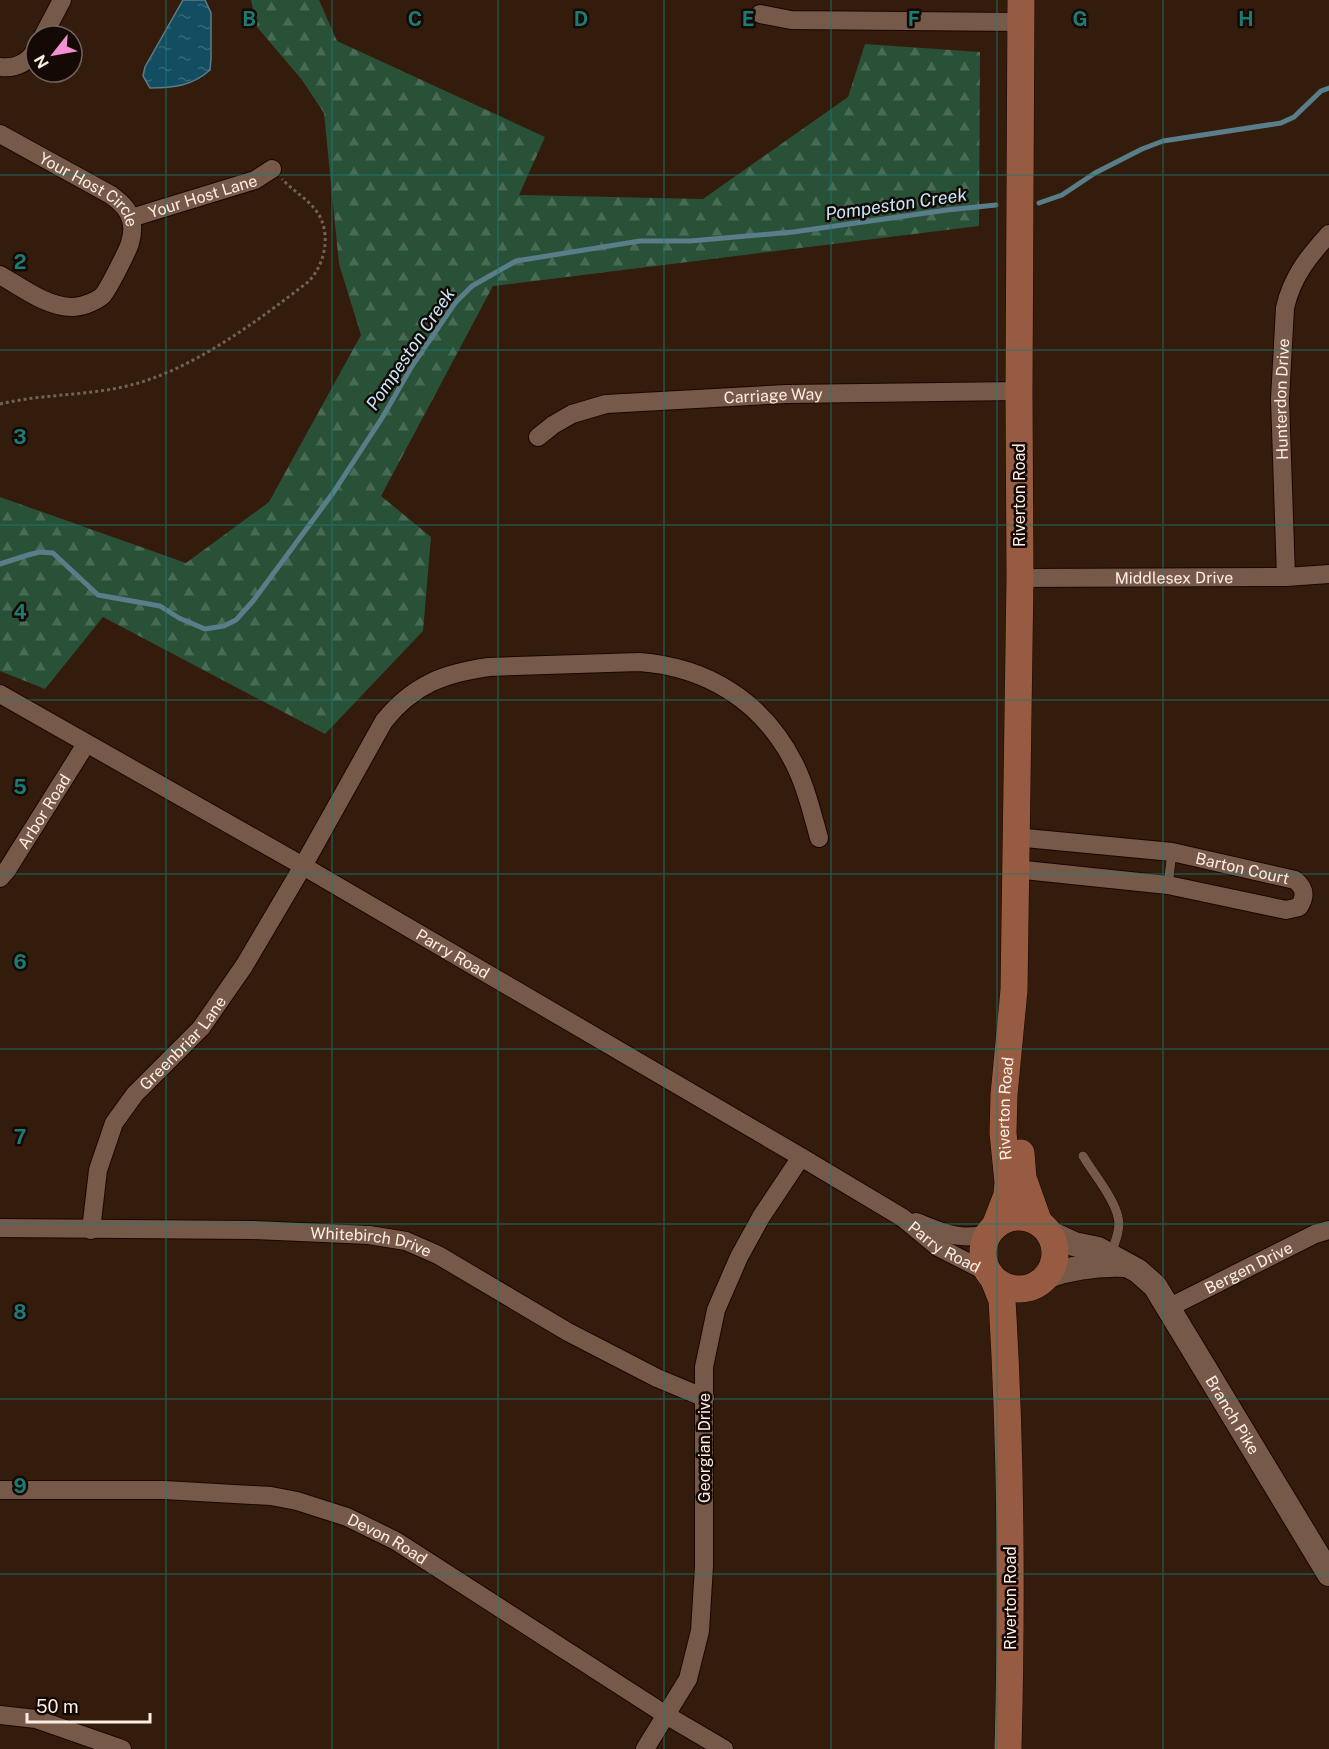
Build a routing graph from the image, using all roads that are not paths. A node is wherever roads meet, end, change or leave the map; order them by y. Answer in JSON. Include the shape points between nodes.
{"nodes":[{"id":1,"x":62,"y":0,"type":"edge"},
{"id":2,"x":1021,"y":11,"type":"edge"},
{"id":3,"x":760,"y":14,"type":"dead end"},
{"id":4,"x":49,"y":24,"type":"edge"},
{"id":5,"x":24,"y":63,"type":"edge"},
{"id":6,"x":0,"y":67,"type":"edge"},
{"id":7,"x":0,"y":134,"type":"edge"},
{"id":8,"x":272,"y":169,"type":"road end"},
{"id":9,"x":131,"y":218,"type":"junction"},
{"id":10,"x":1329,"y":234,"type":"edge"},
{"id":11,"x":0,"y":275,"type":"edge"},
{"id":12,"x":1019,"y":391,"type":"junction"},
{"id":13,"x":538,"y":437,"type":"dead end"},
{"id":14,"x":1329,"y":574,"type":"edge"},
{"id":15,"x":1286,"y":577,"type":"junction"},
{"id":16,"x":1020,"y":578,"type":"junction"},
{"id":17,"x":0,"y":694,"type":"edge"},
{"id":18,"x":86,"y":744,"type":"junction"},
{"id":19,"x":1015,"y":837,"type":"junction"},
{"id":20,"x":819,"y":838,"type":"dead end"},
{"id":21,"x":1172,"y":852,"type":"junction"},
{"id":22,"x":303,"y":866,"type":"junction"},
{"id":23,"x":1015,"y":869,"type":"junction"},
{"id":24,"x":0,"y":878,"type":"edge"},
{"id":25,"x":1168,"y":885,"type":"junction"},
{"id":26,"x":1014,"y":990,"type":"junction"},
{"id":27,"x":1083,"y":1156,"type":"dead end"},
{"id":28,"x":801,"y":1157,"type":"junction"},
{"id":29,"x":903,"y":1218,"type":"junction"},
{"id":30,"x":1043,"y":1227,"type":"junction"},
{"id":31,"x":0,"y":1228,"type":"edge"},
{"id":32,"x":91,"y":1230,"type":"junction"},
{"id":33,"x":992,"y":1230,"type":"junction"},
{"id":34,"x":1329,"y":1230,"type":"edge"},
{"id":35,"x":1119,"y":1260,"type":"junction"},
{"id":36,"x":992,"y":1276,"type":"junction"},
{"id":37,"x":1041,"y":1281,"type":"junction"},
{"id":38,"x":1168,"y":1308,"type":"junction"},
{"id":39,"x":705,"y":1398,"type":"junction"},
{"id":40,"x":1009,"y":1448,"type":"junction"},
{"id":41,"x":0,"y":1490,"type":"edge"},
{"id":42,"x":1329,"y":1574,"type":"edge"},
{"id":43,"x":0,"y":1715,"type":"edge"},
{"id":44,"x":666,"y":1715,"type":"junction"},
{"id":45,"x":122,"y":1749,"type":"edge"},
{"id":46,"x":645,"y":1749,"type":"edge"},
{"id":47,"x":724,"y":1749,"type":"edge"},
{"id":48,"x":1008,"y":1749,"type":"edge"}],
"edges":[{"from":1,"to":4,"type":"street"},
{"from":2,"to":3,"type":"street","via":[[791,20]]},
{"from":2,"to":12,"type":"main road","name":"Riverton Road"},
{"from":5,"to":6,"type":"street"},
{"from":7,"to":9,"type":"street","name":"Your Host Circle","via":[[111,195]]},
{"from":8,"to":9,"type":"street","name":"Your Host Lane","via":[[255,180]]},
{"from":9,"to":11,"type":"street","name":"Your Host Circle","via":[[130,244],[103,296],[89,303],[74,308],[49,302]]},
{"from":10,"to":15,"type":"street","name":"Hunterdon Drive","via":[[1305,260],[1285,308],[1280,399]]},
{"from":12,"to":13,"type":"street","name":"Carriage Way","via":[[786,394],[606,404],[572,414]]},
{"from":12,"to":16,"type":"main road","name":"Riverton Road"},
{"from":14,"to":15,"type":"street","name":"Middlesex Drive"},
{"from":15,"to":16,"type":"street","name":"Middlesex Drive"},
{"from":16,"to":19,"type":"main road","name":"Riverton Road"},
{"from":17,"to":18,"type":"street","name":"Parry Road"},
{"from":18,"to":22,"type":"street","name":"Parry Road"},
{"from":18,"to":24,"type":"street","name":"Arbor Road"},
{"from":19,"to":21,"type":"street","name":"Barton Court"},
{"from":19,"to":23,"type":"main road","name":"Riverton Road"},
{"from":20,"to":22,"type":"street","name":"Greenbriar Lane","via":[[803,783],[781,740],[767,721],[728,689],[683,669],[639,662],[489,667],[465,670],[428,683],[396,706]]},
{"from":21,"to":25,"type":"lane"},
{"from":21,"to":25,"type":"street","name":"Barton Court","via":[[1295,880],[1302,885],[1303,902],[1286,910]]},
{"from":22,"to":28,"type":"street","name":"Parry Road"},
{"from":22,"to":32,"type":"street","name":"Greenbriar Lane","via":[[244,966],[201,1028],[135,1094],[114,1123],[98,1170]]},
{"from":23,"to":25,"type":"street","name":"Barton Court"},
{"from":23,"to":26,"type":"main road","name":"Riverton Road"},
{"from":26,"to":30,"type":"main road","name":"Riverton Road","via":[[1023,1178]]},
{"from":26,"to":33,"type":"main road","name":"Riverton Road","via":[[1004,1095],[1007,1196]]},
{"from":27,"to":35,"type":"lane","via":[[1118,1217]]},
{"from":28,"to":29,"type":"street","name":"Parry Road"},
{"from":28,"to":39,"type":"street","name":"Georgian Drive","via":[[739,1257],[716,1310],[704,1367]]},
{"from":29,"to":33,"type":"street","name":"Parry Road","via":[[966,1238]]},
{"from":29,"to":36,"type":"street","name":"Parry Road","via":[[938,1247]]},
{"from":30,"to":33,"type":"main road","via":[[1017,1217]]},
{"from":30,"to":35,"type":"street","name":"Branch Pike","via":[[1074,1244],[1098,1249]]},
{"from":30,"to":37,"type":"main road","via":[[1055,1245],[1056,1256]]},
{"from":31,"to":32,"type":"street","name":"Whitebirch Drive"},
{"from":32,"to":39,"type":"street","name":"Whitebirch Drive","via":[[253,1230],[406,1240],[568,1332]]},
{"from":33,"to":36,"type":"main road","via":[[983,1249],[983,1260]]},
{"from":34,"to":38,"type":"street","name":"Bergen Drive"},
{"from":35,"to":37,"type":"street","via":[[1071,1268]]},
{"from":35,"to":38,"type":"street","name":"Branch Pike","via":[[1155,1286]]},
{"from":36,"to":37,"type":"main road","via":[[1015,1289]]},
{"from":36,"to":40,"type":"main road","name":"Riverton Road","via":[[1002,1300]]},
{"from":37,"to":40,"type":"main road","name":"Riverton Road","via":[[1029,1294],[1020,1317]]},
{"from":38,"to":42,"type":"street","name":"Branch Pike"},
{"from":39,"to":44,"type":"street","name":"Georgian Drive","via":[[700,1631],[687,1679]]},
{"from":40,"to":48,"type":"main road","name":"Riverton Road"},
{"from":41,"to":44,"type":"street","name":"Devon Road","via":[[164,1490],[271,1496],[347,1517],[396,1541]]},
{"from":43,"to":45,"type":"street","via":[[36,1719]]},
{"from":44,"to":46,"type":"street","name":"Georgian Drive"},
{"from":44,"to":47,"type":"street","name":"Devon Road"}]}
